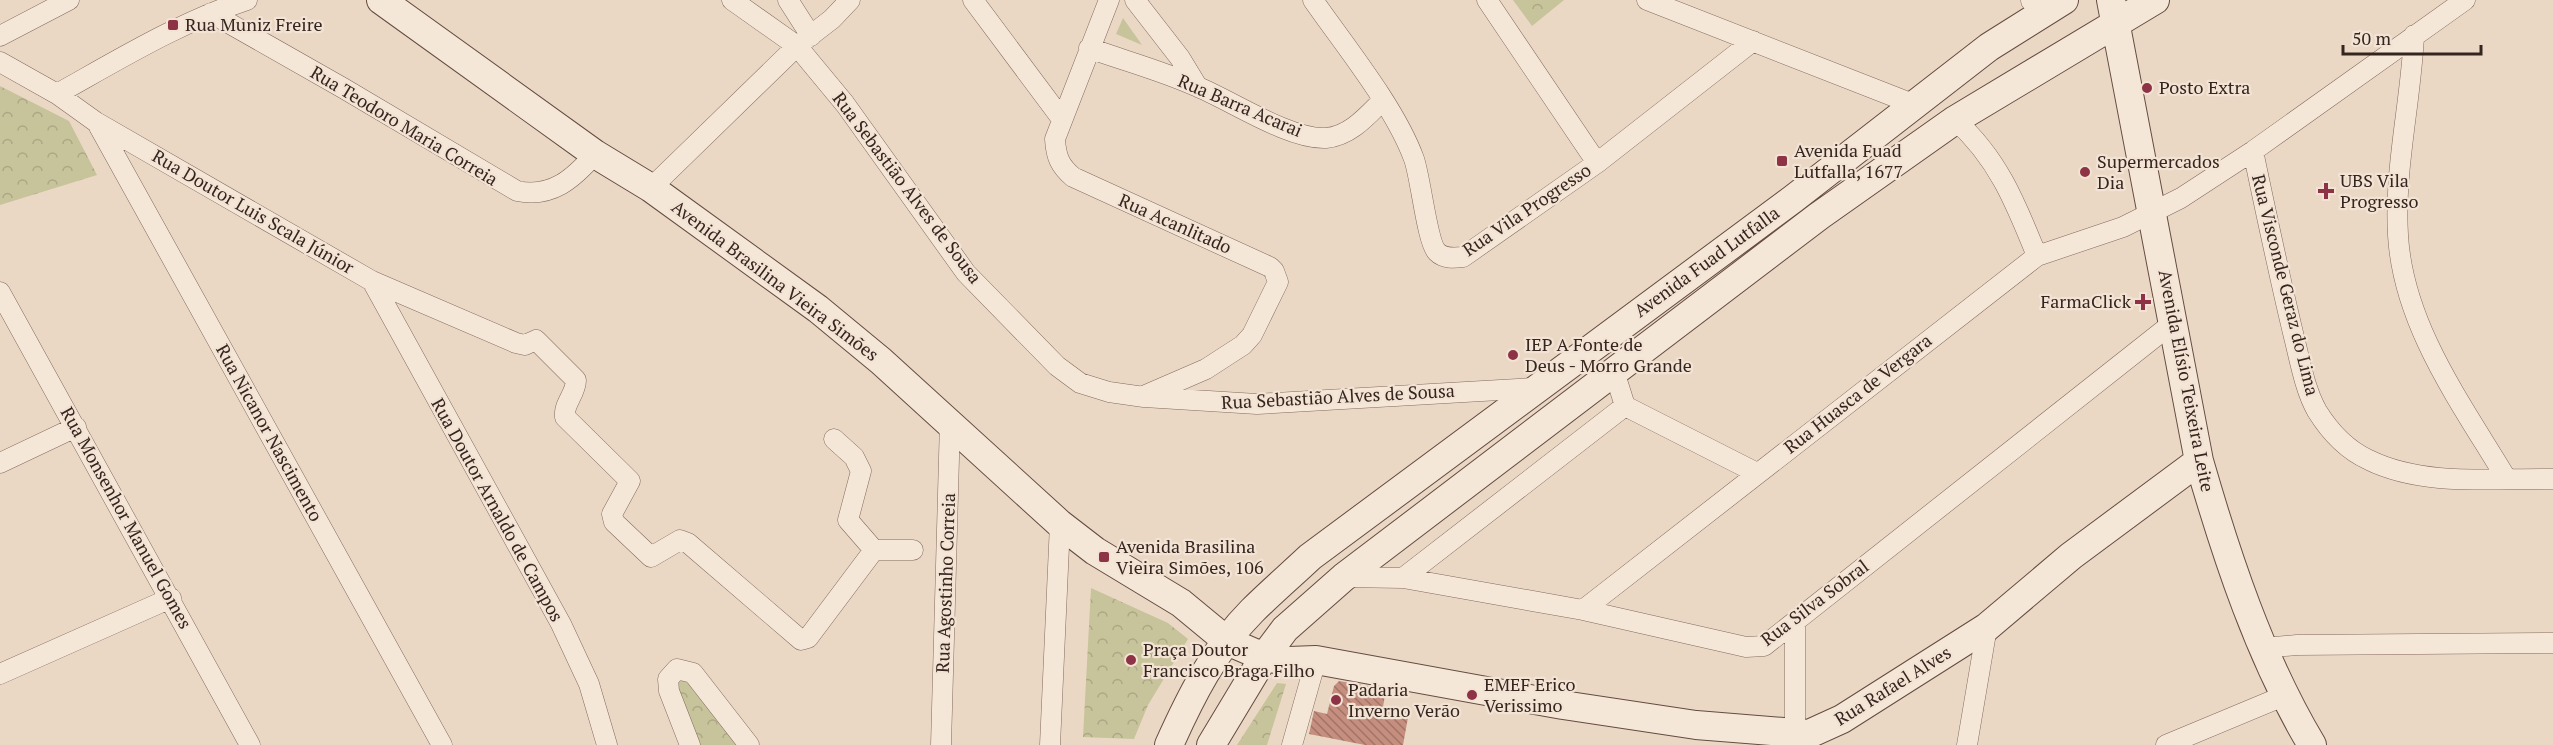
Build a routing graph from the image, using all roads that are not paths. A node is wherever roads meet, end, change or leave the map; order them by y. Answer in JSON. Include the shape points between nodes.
{"nodes":[{"id":1,"x":69,"y":0,"type":"edge"},
{"id":2,"x":247,"y":0,"type":"edge"},
{"id":3,"x":381,"y":0,"type":"edge"},
{"id":4,"x":732,"y":0,"type":"edge"},
{"id":5,"x":788,"y":0,"type":"edge"},
{"id":6,"x":850,"y":0,"type":"edge"},
{"id":7,"x":973,"y":0,"type":"edge"},
{"id":8,"x":1109,"y":0,"type":"edge"},
{"id":9,"x":1135,"y":0,"type":"edge"},
{"id":10,"x":1313,"y":0,"type":"edge"},
{"id":11,"x":1487,"y":0,"type":"edge"},
{"id":12,"x":1647,"y":0,"type":"edge"},
{"id":13,"x":2031,"y":0,"type":"edge"},
{"id":14,"x":2064,"y":0,"type":"edge"},
{"id":15,"x":2155,"y":0,"type":"edge"},
{"id":16,"x":2465,"y":0,"type":"edge"},
{"id":17,"x":2114,"y":12,"type":"edge"},
{"id":18,"x":211,"y":13,"type":"junction"},
{"id":19,"x":2414,"y":35,"type":"junction"},
{"id":20,"x":0,"y":36,"type":"edge"},
{"id":21,"x":804,"y":41,"type":"junction"},
{"id":22,"x":1753,"y":41,"type":"junction"},
{"id":23,"x":1989,"y":47,"type":"junction"},
{"id":24,"x":1089,"y":48,"type":"junction"},
{"id":25,"x":0,"y":62,"type":"edge"},
{"id":26,"x":1197,"y":86,"type":"junction"},
{"id":27,"x":57,"y":94,"type":"junction"},
{"id":28,"x":1383,"y":100,"type":"junction"},
{"id":29,"x":1913,"y":104,"type":"junction"},
{"id":30,"x":1061,"y":118,"type":"junction"},
{"id":31,"x":1955,"y":120,"type":"junction"},
{"id":32,"x":96,"y":122,"type":"junction"},
{"id":33,"x":2253,"y":151,"type":"junction"},
{"id":34,"x":595,"y":154,"type":"junction"},
{"id":35,"x":1597,"y":163,"type":"junction"},
{"id":36,"x":1838,"y":164,"type":"junction"},
{"id":37,"x":651,"y":188,"type":"junction"},
{"id":38,"x":1849,"y":195,"type":"junction"},
{"id":39,"x":2152,"y":214,"type":"junction"},
{"id":40,"x":2037,"y":256,"type":"junction"},
{"id":41,"x":372,"y":281,"type":"junction"},
{"id":42,"x":0,"y":292,"type":"edge"},
{"id":43,"x":2174,"y":322,"type":"junction"},
{"id":44,"x":1614,"y":371,"type":"junction"},
{"id":45,"x":1535,"y":388,"type":"junction"},
{"id":46,"x":1143,"y":396,"type":"junction"},
{"id":47,"x":1625,"y":406,"type":"junction"},
{"id":48,"x":950,"y":422,"type":"junction"},
{"id":49,"x":76,"y":427,"type":"junction"},
{"id":50,"x":834,"y":438,"type":"dead end"},
{"id":51,"x":2199,"y":461,"type":"junction"},
{"id":52,"x":0,"y":463,"type":"edge"},
{"id":53,"x":1757,"y":473,"type":"junction"},
{"id":54,"x":2506,"y":478,"type":"junction"},
{"id":55,"x":2553,"y":479,"type":"edge"},
{"id":56,"x":1060,"y":524,"type":"junction"},
{"id":57,"x":874,"y":550,"type":"junction"},
{"id":58,"x":913,"y":550,"type":"dead end"},
{"id":59,"x":1344,"y":577,"type":"junction"},
{"id":60,"x":1403,"y":578,"type":"junction"},
{"id":61,"x":171,"y":598,"type":"junction"},
{"id":62,"x":1181,"y":603,"type":"junction"},
{"id":63,"x":1583,"y":609,"type":"junction"},
{"id":64,"x":1251,"y":612,"type":"junction"},
{"id":65,"x":1795,"y":622,"type":"junction"},
{"id":66,"x":1987,"y":627,"type":"junction"},
{"id":67,"x":1285,"y":629,"type":"junction"},
{"id":68,"x":1227,"y":640,"type":"junction"},
{"id":69,"x":2553,"y":643,"type":"edge"},
{"id":70,"x":2263,"y":648,"type":"junction"},
{"id":71,"x":1264,"y":657,"type":"junction"},
{"id":72,"x":1316,"y":660,"type":"junction"},
{"id":73,"x":0,"y":674,"type":"edge"},
{"id":74,"x":2286,"y":695,"type":"junction"},
{"id":75,"x":1793,"y":740,"type":"edge"},
{"id":76,"x":250,"y":745,"type":"edge"},
{"id":77,"x":442,"y":745,"type":"edge"},
{"id":78,"x":608,"y":745,"type":"edge"},
{"id":79,"x":690,"y":745,"type":"edge"},
{"id":80,"x":749,"y":745,"type":"edge"},
{"id":81,"x":941,"y":745,"type":"edge"},
{"id":82,"x":1050,"y":745,"type":"edge"},
{"id":83,"x":1169,"y":745,"type":"edge"},
{"id":84,"x":1211,"y":745,"type":"edge"},
{"id":85,"x":1292,"y":745,"type":"edge"},
{"id":86,"x":1967,"y":745,"type":"edge"},
{"id":87,"x":2166,"y":745,"type":"edge"},
{"id":88,"x":2312,"y":745,"type":"edge"}],
"edges":[{"from":1,"to":20,"type":"street"},
{"from":2,"to":18,"type":"street"},
{"from":3,"to":34,"type":"main road","name":"Avenida Brasilina Vieira Simões"},
{"from":4,"to":21,"type":"street"},
{"from":5,"to":21,"type":"street"},
{"from":6,"to":21,"type":"street"},
{"from":7,"to":30,"type":"street"},
{"from":8,"to":24,"type":"street","name":"Rua Acanlitado"},
{"from":9,"to":26,"type":"street"},
{"from":10,"to":28,"type":"street","name":"Rua Vila Progresso"},
{"from":11,"to":35,"type":"street"},
{"from":12,"to":22,"type":"street"},
{"from":13,"to":23,"type":"main road"},
{"from":14,"to":23,"type":"main road","name":"Avenida Fuad Lutfalla"},
{"from":15,"to":17,"type":"main road","name":"Avenida Fuad Lutfalla"},
{"from":16,"to":19,"type":"street","name":"Rua Huasca de Vergara"},
{"from":17,"to":31,"type":"main road","name":"Avenida Fuad Lutfalla"},
{"from":17,"to":39,"type":"main road","name":"Avenida Elísio Teixeira Leite"},
{"from":18,"to":27,"type":"street"},
{"from":18,"to":34,"type":"street","name":"Rua Teodoro Maria Correia","via":[[517,191],[540,194],[555,188],[577,174]]},
{"from":19,"to":33,"type":"street","name":"Rua Huasca de Vergara"},
{"from":19,"to":54,"type":"street","via":[[2398,204],[2406,288],[2420,327]]},
{"from":21,"to":37,"type":"street"},
{"from":21,"to":46,"type":"street","name":"Rua Sebastião Alves de Sousa","via":[[966,273],[1057,366],[1080,382],[1109,392]]},
{"from":22,"to":29,"type":"street"},
{"from":22,"to":35,"type":"street","name":"Rua Vila Progresso"},
{"from":23,"to":29,"type":"main road","name":"Avenida Fuad Lutfalla"},
{"from":24,"to":26,"type":"street","name":"Rua Barra Acarai"},
{"from":24,"to":30,"type":"street","name":"Rua Acanlitado"},
{"from":25,"to":27,"type":"street","name":"Rua Doutor Luis Scala Júnior"},
{"from":26,"to":28,"type":"street","name":"Rua Barra Acarai","via":[[1269,121],[1302,134],[1326,138],[1347,132]]},
{"from":27,"to":32,"type":"street","name":"Rua Doutor Luis Scala Júnior"},
{"from":28,"to":35,"type":"street","name":"Rua Vila Progresso","via":[[1413,157],[1423,189],[1431,241],[1442,256],[1463,256]]},
{"from":29,"to":36,"type":"main road","name":"Avenida Fuad Lutfalla"},
{"from":30,"to":46,"type":"street","name":"Rua Acanlitado","via":[[1054,139],[1056,155],[1072,177],[1270,267],[1277,275],[1277,286],[1243,345],[1206,369]]},
{"from":31,"to":38,"type":"main road","name":"Avenida Fuad Lutfalla"},
{"from":31,"to":40,"type":"street","via":[[1992,159],[2010,188]]},
{"from":32,"to":41,"type":"street","name":"Rua Doutor Luis Scala Júnior"},
{"from":32,"to":77,"type":"street","name":"Rua Nicanor Nascimento"},
{"from":33,"to":39,"type":"street","name":"Rua Huasca de Vergara"},
{"from":33,"to":54,"type":"street","name":"Rua Visconde Geraz do Lima","via":[[2278,274],[2304,374],[2316,409],[2332,432],[2370,461],[2406,473]]},
{"from":34,"to":37,"type":"main road","name":"Avenida Brasilina Vieira Simões"},
{"from":36,"to":38,"type":"main road","via":[[1839,182]]},
{"from":36,"to":45,"type":"main road","name":"Avenida Fuad Lutfalla"},
{"from":37,"to":48,"type":"main road","name":"Avenida Brasilina Vieira Simões","via":[[818,309]]},
{"from":38,"to":44,"type":"main road","name":"Avenida Fuad Lutfalla"},
{"from":39,"to":40,"type":"street","name":"Rua Huasca de Vergara"},
{"from":39,"to":43,"type":"main road","name":"Avenida Elísio Teixeira Leite"},
{"from":40,"to":53,"type":"street","name":"Rua Huasca de Vergara"},
{"from":41,"to":57,"type":"street","name":"Rua Doutor Luis Scala Júnior","via":[[516,343],[525,345],[536,340],[574,375],[576,385],[564,410],[565,417],[628,477],[630,486],[612,519],[648,555],[657,555],[680,540],[688,543],[801,640],[808,638]]},
{"from":41,"to":78,"type":"street","name":"Rua Doutor Arnaldo de Campos","via":[[561,624],[590,684]]},
{"from":42,"to":49,"type":"street","name":"Rua Monsenhor Manuel Gomes"},
{"from":43,"to":51,"type":"main road","name":"Avenida Elísio Teixeira Leite"},
{"from":43,"to":65,"type":"street","name":"Rua Silva Sobral"},
{"from":44,"to":47,"type":"street"},
{"from":44,"to":59,"type":"main road","name":"Avenida Fuad Lutfalla"},
{"from":45,"to":46,"type":"street","name":"Rua Sebastião Alves de Sousa","via":[[1257,404]]},
{"from":45,"to":64,"type":"main road","name":"Avenida Fuad Lutfalla","via":[[1310,557]]},
{"from":47,"to":53,"type":"street"},
{"from":47,"to":60,"type":"street"},
{"from":48,"to":56,"type":"main road","name":"Avenida Brasilina Vieira Simões"},
{"from":48,"to":81,"type":"street","name":"Rua Agostinho Correia"},
{"from":49,"to":52,"type":"street"},
{"from":49,"to":61,"type":"street","name":"Rua Monsenhor Manuel Gomes"},
{"from":50,"to":57,"type":"street","via":[[854,457],[861,471],[848,520]]},
{"from":51,"to":66,"type":"main road","name":"Rua Rafael Alves","via":[[2071,556]]},
{"from":51,"to":70,"type":"main road","name":"Avenida Elísio Teixeira Leite","via":[[2218,526]]},
{"from":53,"to":63,"type":"street","name":"Rua Huasca de Vergara"},
{"from":54,"to":55,"type":"street","name":"Rua Visconde Geraz do Lima"},
{"from":56,"to":62,"type":"main road","name":"Avenida Brasilina Vieira Simões","via":[[1095,551]]},
{"from":56,"to":82,"type":"street"},
{"from":57,"to":58,"type":"street"},
{"from":59,"to":60,"type":"street","name":"Rua Silva Sobral"},
{"from":59,"to":67,"type":"main road","name":"Avenida Fuad Lutfalla"},
{"from":60,"to":63,"type":"street","name":"Rua Silva Sobral"},
{"from":61,"to":73,"type":"street"},
{"from":61,"to":76,"type":"street","name":"Rua Monsenhor Manuel Gomes"},
{"from":62,"to":64,"type":"main road","name":"Avenida Brasilina Vieira Simões"},
{"from":62,"to":68,"type":"main road","name":"Avenida Brasilina Vieira Simões"},
{"from":63,"to":65,"type":"street","name":"Rua Silva Sobral","via":[[1755,648]]},
{"from":64,"to":67,"type":"main road","name":"Avenida Brasilina Vieira Simões"},
{"from":64,"to":68,"type":"main road","name":"Avenida Fuad Lutfalla"},
{"from":65,"to":75,"type":"street"},
{"from":66,"to":75,"type":"main road","name":"Rua Rafael Alves","via":[[1842,719]]},
{"from":66,"to":86,"type":"street"},
{"from":67,"to":71,"type":"main road","name":"Avenida Fuad Lutfalla"},
{"from":67,"to":72,"type":"main road","name":"Avenida Brasilina Vieira Simões"},
{"from":68,"to":71,"type":"main road","name":"Avenida Brasilina Vieira Simões"},
{"from":68,"to":83,"type":"main road","name":"Avenida Fuad Lutfalla","via":[[1187,704]]},
{"from":69,"to":70,"type":"street"},
{"from":70,"to":74,"type":"main road","name":"Avenida Elísio Teixeira Leite"},
{"from":71,"to":72,"type":"main road","name":"Avenida Brasilina Vieira Simões"},
{"from":71,"to":84,"type":"main road","name":"Avenida Fuad Lutfalla"},
{"from":72,"to":75,"type":"main road","name":"Rua Rafael Alves"},
{"from":72,"to":85,"type":"street"},
{"from":74,"to":87,"type":"street"},
{"from":74,"to":88,"type":"main road","name":"Avenida Elísio Teixeira Leite"},
{"from":79,"to":80,"type":"street","via":[[669,691],[668,679],[677,669],[693,673]]}]}
